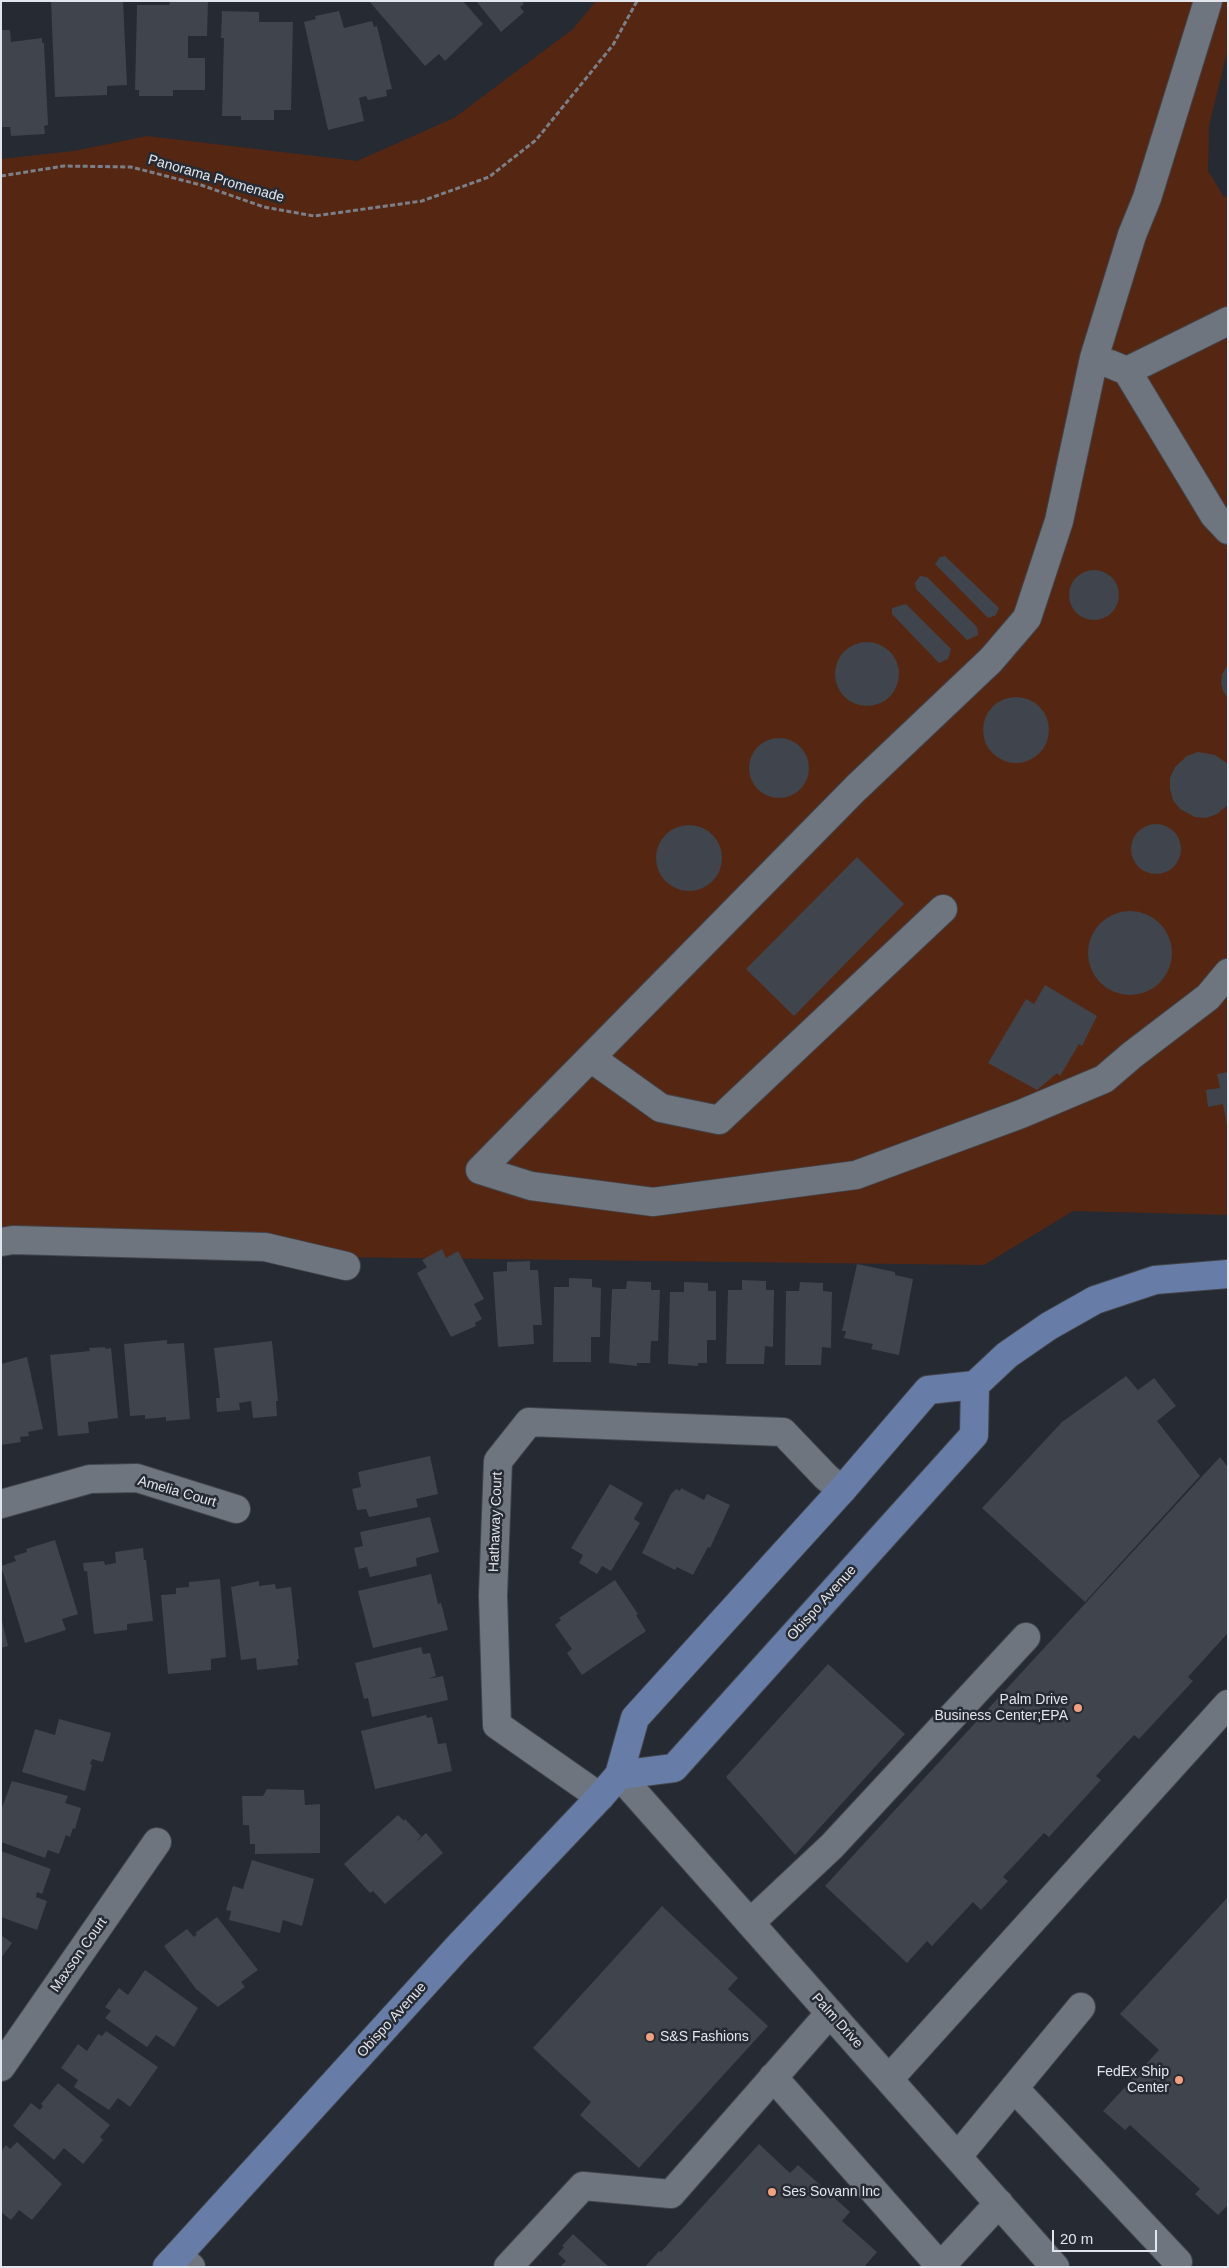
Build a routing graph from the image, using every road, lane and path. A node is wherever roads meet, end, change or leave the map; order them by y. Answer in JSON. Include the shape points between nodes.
{"nodes":[{"id":1,"x":637,"y":1,"type":"edge"},
{"id":2,"x":1208,"y":1,"type":"edge"},
{"id":3,"x":1,"y":176,"type":"edge"},
{"id":4,"x":1228,"y":321,"type":"edge"},
{"id":5,"x":1094,"y":358,"type":"junction"},
{"id":6,"x":1127,"y":371,"type":"junction"},
{"id":7,"x":1228,"y":530,"type":"edge"},
{"id":8,"x":943,"y":909,"type":"dead end"},
{"id":9,"x":1228,"y":973,"type":"edge"},
{"id":10,"x":591,"y":1058,"type":"junction"},
{"id":11,"x":1,"y":1242,"type":"edge"},
{"id":12,"x":346,"y":1266,"type":"dead end"},
{"id":13,"x":1228,"y":1274,"type":"edge"},
{"id":14,"x":975,"y":1385,"type":"junction"},
{"id":15,"x":842,"y":1490,"type":"junction"},
{"id":16,"x":1,"y":1504,"type":"edge"},
{"id":17,"x":236,"y":1509,"type":"dead end"},
{"id":18,"x":1026,"y":1637,"type":"dead end"},
{"id":19,"x":1228,"y":1704,"type":"edge"},
{"id":20,"x":619,"y":1775,"type":"junction"},
{"id":21,"x":600,"y":1797,"type":"junction"},
{"id":22,"x":157,"y":1842,"type":"dead end"},
{"id":23,"x":750,"y":1923,"type":"junction"},
{"id":24,"x":1081,"y":2007,"type":"dead end"},
{"id":25,"x":830,"y":2013,"type":"junction"},
{"id":26,"x":1,"y":2067,"type":"edge"},
{"id":27,"x":773,"y":2077,"type":"junction"},
{"id":28,"x":889,"y":2079,"type":"junction"},
{"id":29,"x":1014,"y":2088,"type":"junction"},
{"id":30,"x":958,"y":2156,"type":"junction"},
{"id":31,"x":999,"y":2203,"type":"junction"},
{"id":32,"x":1178,"y":2262,"type":"dead end"},
{"id":33,"x":179,"y":2263,"type":"edge"},
{"id":34,"x":508,"y":2267,"type":"edge"},
{"id":35,"x":941,"y":2267,"type":"edge"},
{"id":36,"x":1055,"y":2267,"type":"edge"}],
"edges":[{"from":1,"to":3,"type":"path","name":"Panorama Promenade","via":[[613,45],[536,140],[490,177],[422,201],[314,216],[264,207],[201,184],[131,167],[64,166]]},
{"from":2,"to":5,"type":"street"},
{"from":4,"to":6,"type":"street"},
{"from":5,"to":6,"type":"street"},
{"from":5,"to":10,"type":"street","via":[[1059,521],[1027,618],[992,660],[856,788]]},
{"from":6,"to":7,"type":"street","via":[[1214,515]]},
{"from":8,"to":10,"type":"street","via":[[719,1120],[661,1108]]},
{"from":9,"to":10,"type":"street","via":[[1208,997],[1104,1079],[1021,1114],[856,1175],[653,1202],[531,1186],[480,1170]]},
{"from":11,"to":12,"type":"street","via":[[265,1247]]},
{"from":13,"to":14,"type":"main road","via":[[1155,1280],[1095,1300],[1007,1355]]},
{"from":14,"to":15,"type":"main road","name":"Obispo Avenue","via":[[928,1390]]},
{"from":14,"to":20,"type":"main road","name":"Obispo Avenue","via":[[974,1435],[674,1768]]},
{"from":15,"to":20,"type":"main road","name":"Obispo Avenue","via":[[635,1718]]},
{"from":15,"to":21,"type":"street","name":"Hathaway Court","via":[[784,1432],[529,1422],[498,1461],[493,1595],[498,1725]]},
{"from":16,"to":17,"type":"street","name":"Amelia Court","via":[[90,1479],[137,1478]]},
{"from":18,"to":23,"type":"street","via":[[832,1846]]},
{"from":19,"to":28,"type":"street"},
{"from":20,"to":21,"type":"main road","name":"Obispo Avenue"},
{"from":20,"to":23,"type":"street","name":"Palm Drive"},
{"from":21,"to":33,"type":"main road","name":"Obispo Avenue","via":[[458,1947]]},
{"from":22,"to":26,"type":"street","name":"Maxson Court"},
{"from":23,"to":25,"type":"street","name":"Palm Drive"},
{"from":24,"to":29,"type":"street"},
{"from":25,"to":27,"type":"street"},
{"from":25,"to":28,"type":"street","name":"Palm Drive"},
{"from":27,"to":34,"type":"street","via":[[671,2194],[584,2186]]},
{"from":27,"to":35,"type":"street"},
{"from":28,"to":30,"type":"street","name":"Palm Drive"},
{"from":29,"to":30,"type":"street"},
{"from":29,"to":32,"type":"street"},
{"from":30,"to":31,"type":"street","name":"Palm Drive"},
{"from":31,"to":35,"type":"street"},
{"from":31,"to":36,"type":"street","name":"Palm Drive"}]}
